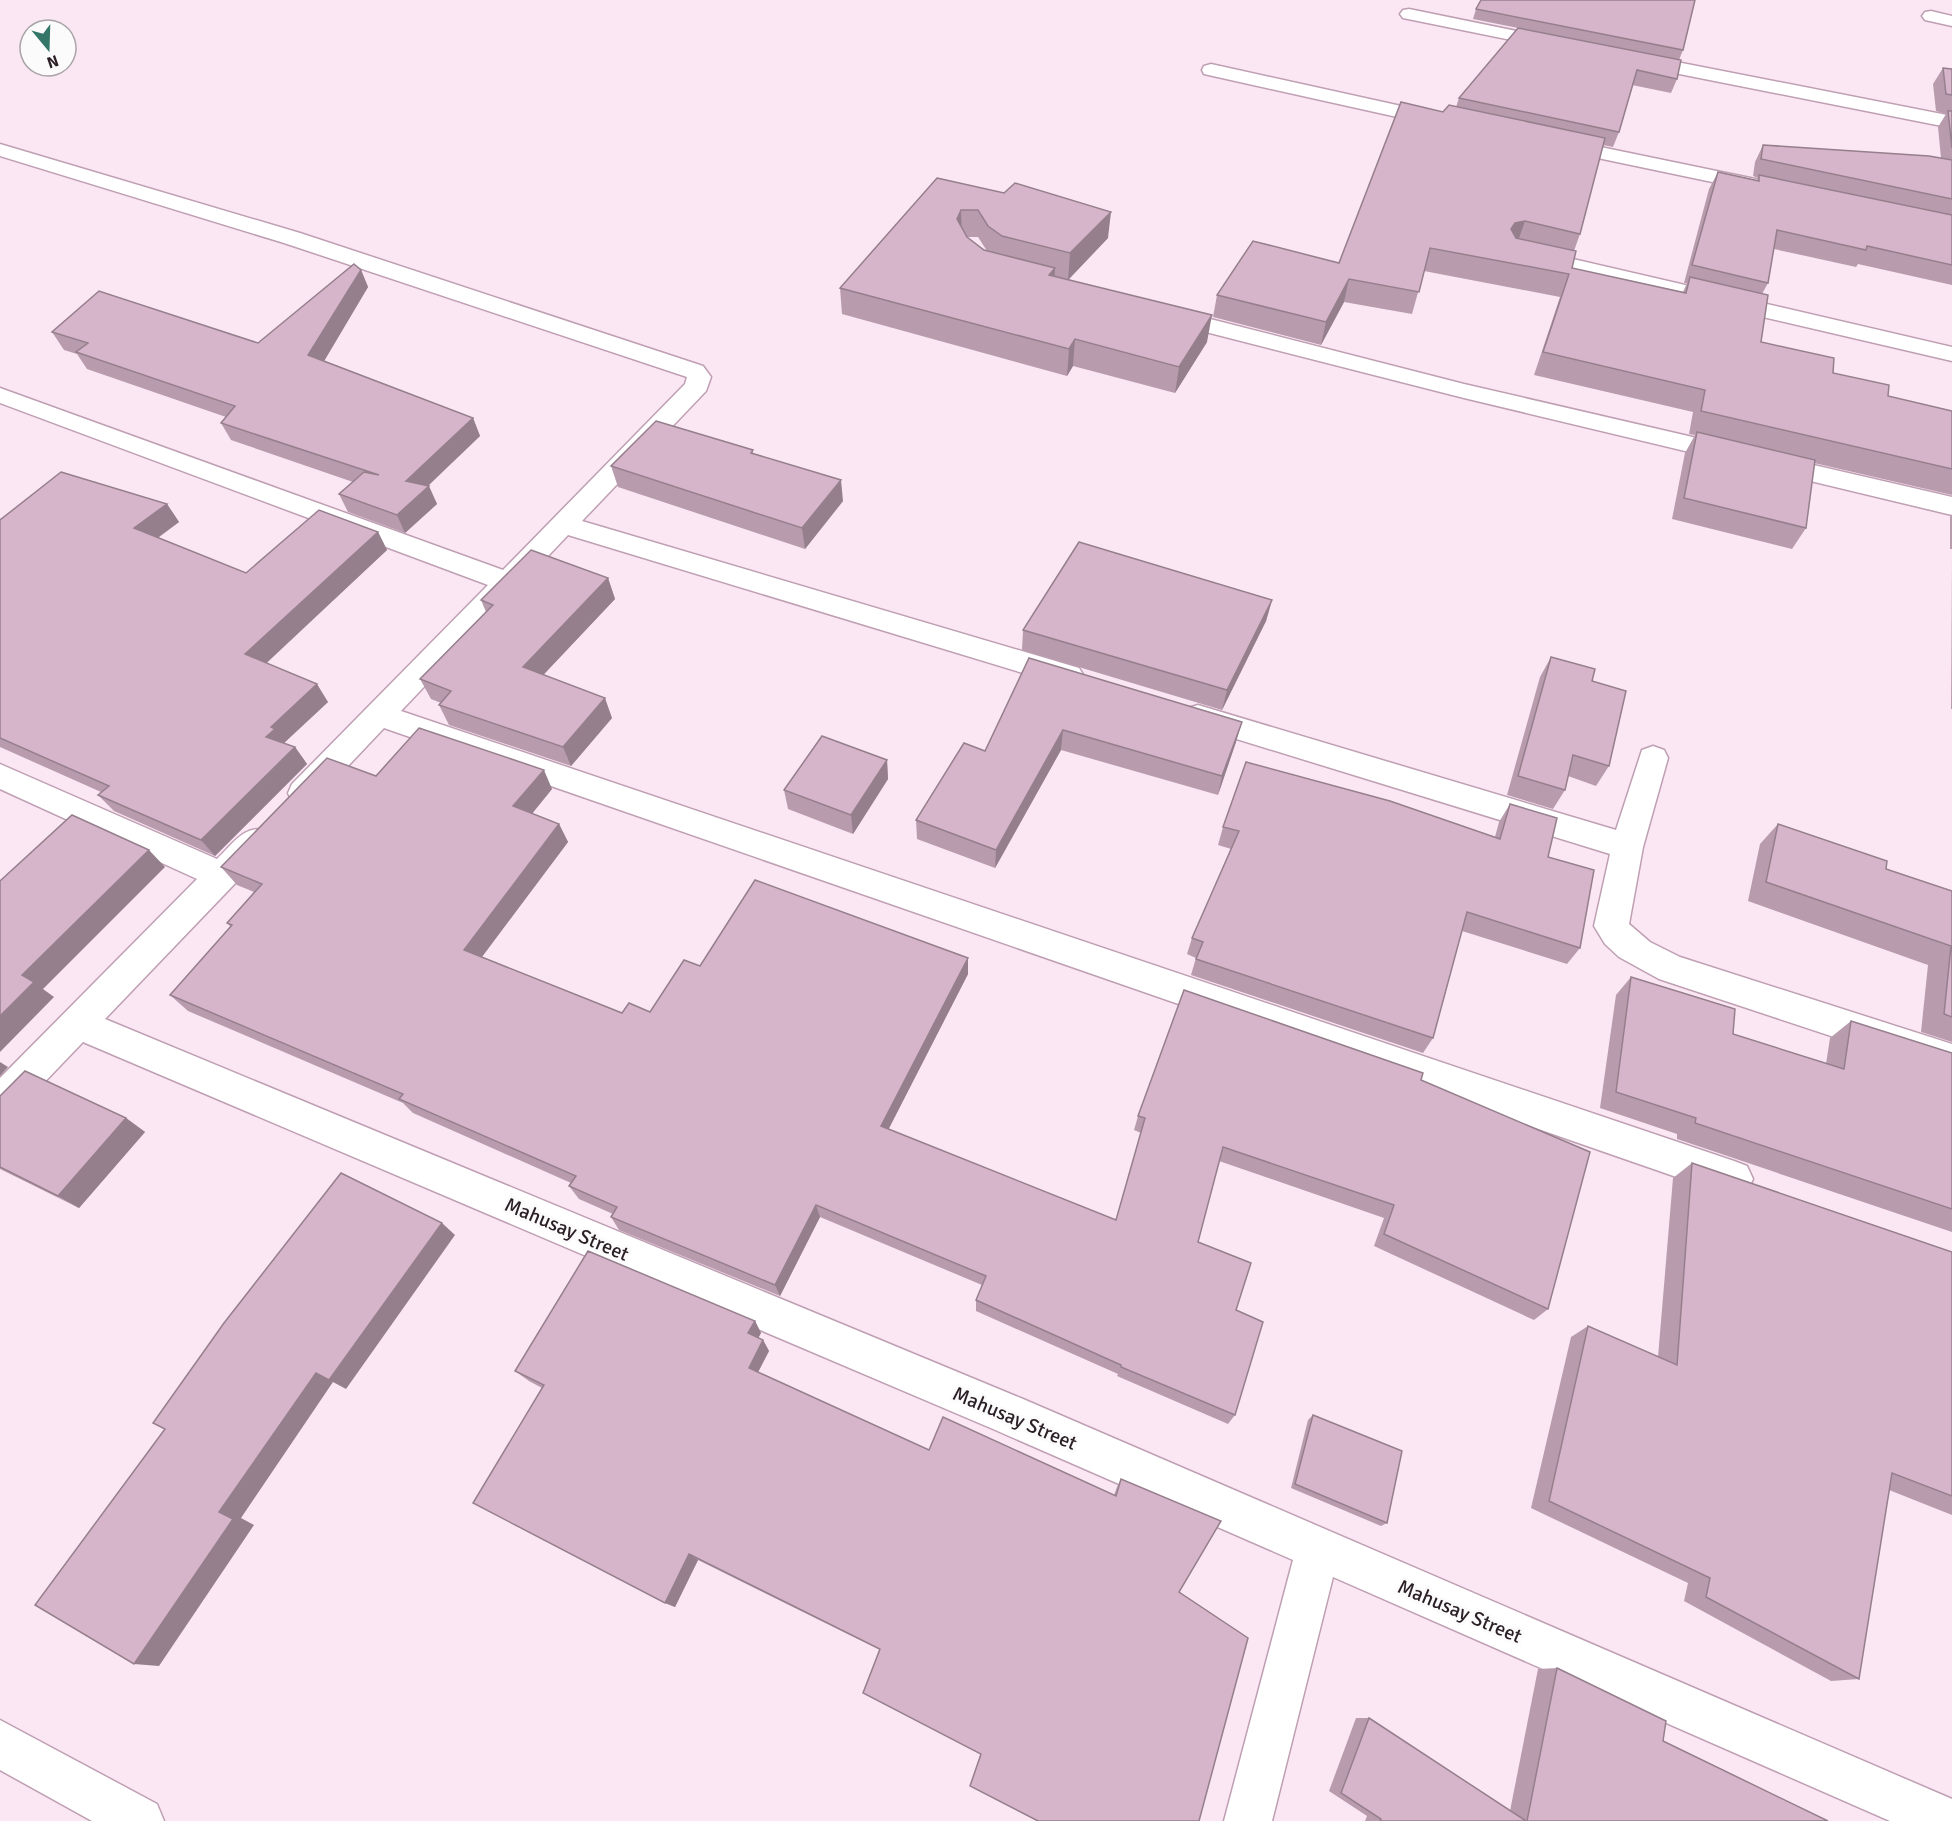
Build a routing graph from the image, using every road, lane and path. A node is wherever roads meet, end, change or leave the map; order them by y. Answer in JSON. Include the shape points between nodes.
{"nodes":[{"id":1,"x":1408,"y":14,"type":"dead end"},
{"id":2,"x":1931,"y":16,"type":"dead end"},
{"id":3,"x":1952,"y":21,"type":"edge"},
{"id":4,"x":1568,"y":46,"type":"edge"},
{"id":5,"x":1614,"y":56,"type":"edge"},
{"id":6,"x":1211,"y":70,"type":"dead end"},
{"id":7,"x":1952,"y":122,"type":"edge"},
{"id":8,"x":1462,"y":125,"type":"edge"},
{"id":9,"x":1542,"y":141,"type":"edge"},
{"id":10,"x":0,"y":150,"type":"edge"},
{"id":11,"x":1775,"y":189,"type":"edge"},
{"id":12,"x":1516,"y":253,"type":"edge"},
{"id":13,"x":1143,"y":309,"type":"edge"},
{"id":14,"x":1952,"y":354,"type":"edge"},
{"id":15,"x":0,"y":395,"type":"edge"},
{"id":16,"x":1952,"y":506,"type":"edge"},
{"id":17,"x":565,"y":525,"type":"junction"},
{"id":18,"x":508,"y":582,"type":"junction"},
{"id":19,"x":1101,"y":686,"type":"edge"},
{"id":20,"x":1170,"y":707,"type":"edge"},
{"id":21,"x":379,"y":715,"type":"junction"},
{"id":22,"x":1653,"y":758,"type":"dead end"},
{"id":23,"x":0,"y":776,"type":"edge"},
{"id":24,"x":1627,"y":847,"type":"junction"},
{"id":25,"x":222,"y":876,"type":"junction"},
{"id":26,"x":79,"y":1024,"type":"junction"},
{"id":27,"x":1952,"y":1060,"type":"edge"},
{"id":28,"x":0,"y":1103,"type":"edge"},
{"id":29,"x":1760,"y":1188,"type":"edge"},
{"id":30,"x":1318,"y":1550,"type":"junction"},
{"id":31,"x":0,"y":1744,"type":"edge"},
{"id":32,"x":140,"y":1821,"type":"edge"},
{"id":33,"x":1248,"y":1821,"type":"edge"},
{"id":34,"x":1946,"y":1821,"type":"edge"}],
"edges":[{"from":1,"to":4,"type":"street"},
{"from":2,"to":3,"type":"street"},
{"from":5,"to":7,"type":"street"},
{"from":6,"to":8,"type":"street"},
{"from":9,"to":11,"type":"street"},
{"from":10,"to":17,"type":"street","via":[[292,238],[695,371],[699,377],[697,386]]},
{"from":12,"to":14,"type":"street"},
{"from":13,"to":16,"type":"street","via":[[1464,391]]},
{"from":15,"to":18,"type":"street"},
{"from":17,"to":18,"type":"street"},
{"from":17,"to":19,"type":"street"},
{"from":18,"to":21,"type":"street"},
{"from":20,"to":24,"type":"street"},
{"from":21,"to":25,"type":"street"},
{"from":21,"to":29,"type":"street"},
{"from":22,"to":24,"type":"street"},
{"from":23,"to":25,"type":"street"},
{"from":24,"to":27,"type":"street","via":[[1611,926],[1622,941],[1640,954],[1671,969]]},
{"from":25,"to":26,"type":"street"},
{"from":26,"to":28,"type":"street"},
{"from":26,"to":30,"type":"street","name":"Mahusay Street","via":[[997,1410]]},
{"from":30,"to":33,"type":"street"},
{"from":30,"to":34,"type":"street","name":"Mahusay Street"},
{"from":31,"to":32,"type":"street"}]}
